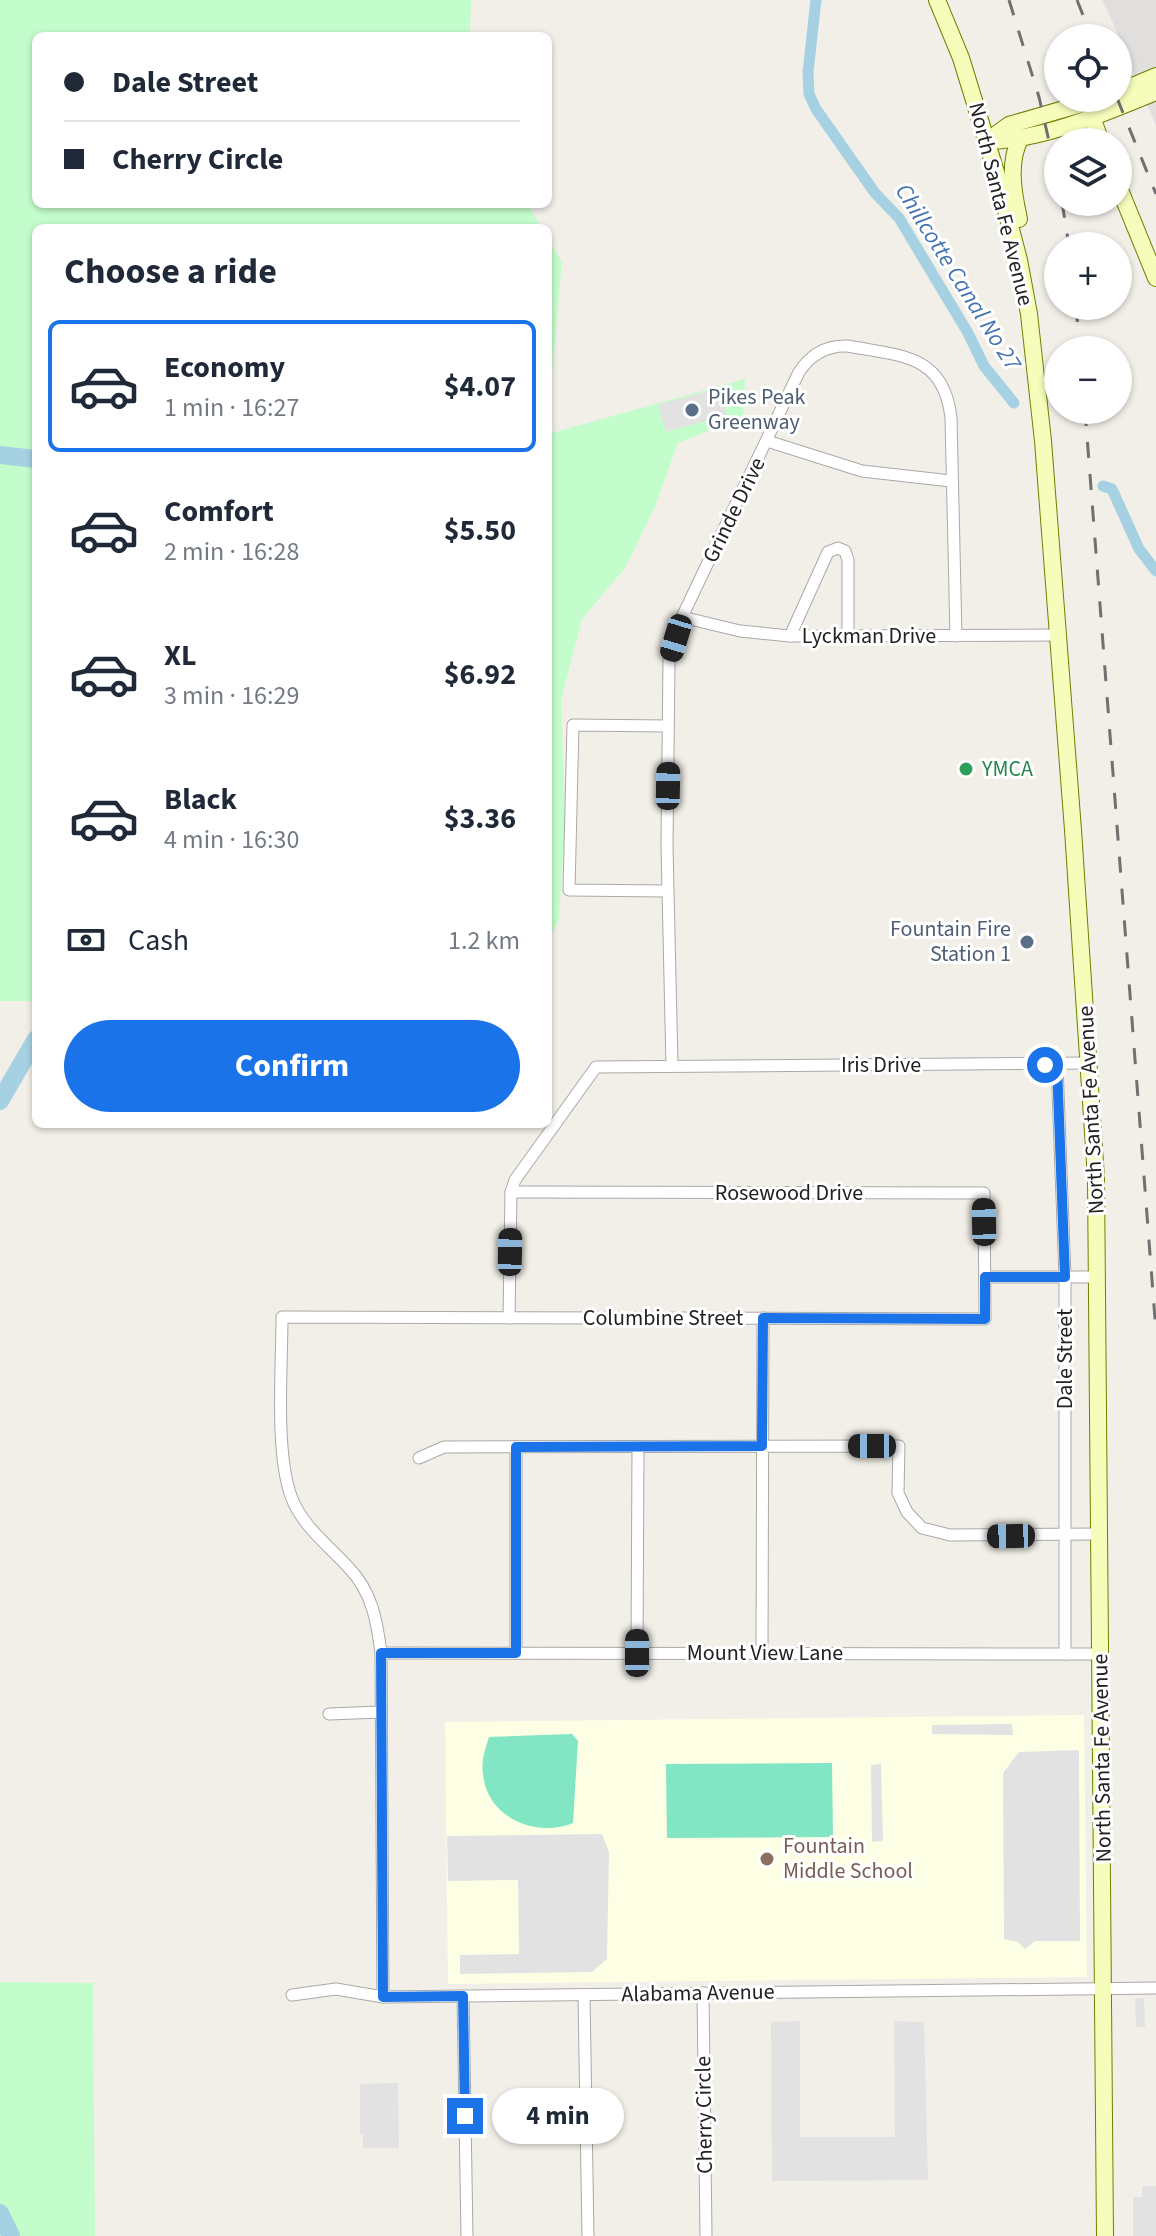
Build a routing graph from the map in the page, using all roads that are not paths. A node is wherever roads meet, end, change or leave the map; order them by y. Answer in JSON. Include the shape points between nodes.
{"nodes":[{"id":1,"x":937,"y":0,"type":"edge"},
{"id":2,"x":1156,"y":76,"type":"edge"},
{"id":3,"x":1132,"y":86,"type":"edge"},
{"id":4,"x":1156,"y":92,"type":"edge"},
{"id":5,"x":1132,"y":97,"type":"edge"},
{"id":6,"x":1066,"y":112,"type":"edge"},
{"id":7,"x":1080,"y":112,"type":"edge"},
{"id":8,"x":1020,"y":139,"type":"junction"},
{"id":9,"x":987,"y":141,"type":"junction"},
{"id":10,"x":1131,"y":216,"type":"edge"},
{"id":11,"x":1156,"y":278,"type":"edge"},
{"id":12,"x":1031,"y":332,"type":"junction"},
{"id":13,"x":767,"y":441,"type":"junction"},
{"id":14,"x":951,"y":481,"type":"junction"},
{"id":15,"x":682,"y":617,"type":"junction"},
{"id":16,"x":1057,"y":635,"type":"junction"},
{"id":17,"x":790,"y":636,"type":"junction"},
{"id":18,"x":848,"y":636,"type":"junction"},
{"id":19,"x":956,"y":636,"type":"junction"},
{"id":20,"x":668,"y":726,"type":"junction"},
{"id":21,"x":667,"y":891,"type":"junction"},
{"id":22,"x":1090,"y":1063,"type":"junction"},
{"id":23,"x":1057,"y":1065,"type":"junction"},
{"id":24,"x":672,"y":1066,"type":"junction"},
{"id":25,"x":511,"y":1192,"type":"junction"},
{"id":26,"x":985,"y":1277,"type":"junction"},
{"id":27,"x":1065,"y":1277,"type":"junction"},
{"id":28,"x":1098,"y":1277,"type":"junction"},
{"id":29,"x":509,"y":1318,"type":"junction"},
{"id":30,"x":763,"y":1318,"type":"junction"},
{"id":31,"x":762,"y":1446,"type":"junction"},
{"id":32,"x":516,"y":1447,"type":"junction"},
{"id":33,"x":638,"y":1447,"type":"junction"},
{"id":34,"x":419,"y":1458,"type":"dead end"},
{"id":35,"x":1101,"y":1534,"type":"junction"},
{"id":36,"x":1066,"y":1535,"type":"junction"},
{"id":37,"x":381,"y":1653,"type":"junction"},
{"id":38,"x":516,"y":1653,"type":"junction"},
{"id":39,"x":637,"y":1653,"type":"junction"},
{"id":40,"x":762,"y":1653,"type":"junction"},
{"id":41,"x":1065,"y":1654,"type":"junction"},
{"id":42,"x":1101,"y":1654,"type":"junction"},
{"id":43,"x":381,"y":1712,"type":"junction"},
{"id":44,"x":329,"y":1714,"type":"dead end"},
{"id":45,"x":1156,"y":1988,"type":"edge"},
{"id":46,"x":1105,"y":1989,"type":"junction"},
{"id":47,"x":703,"y":1993,"type":"junction"},
{"id":48,"x":292,"y":1995,"type":"dead end"},
{"id":49,"x":584,"y":1995,"type":"junction"},
{"id":50,"x":463,"y":1996,"type":"junction"},
{"id":51,"x":383,"y":1997,"type":"junction"},
{"id":52,"x":467,"y":2236,"type":"edge"},
{"id":53,"x":588,"y":2236,"type":"edge"},
{"id":54,"x":706,"y":2236,"type":"edge"},
{"id":55,"x":1105,"y":2236,"type":"edge"}],
"edges":[{"from":1,"to":9,"type":"main road","name":"North Santa Fe Avenue"},
{"from":2,"to":3,"type":"main road"},
{"from":4,"to":5,"type":"main road"},
{"from":6,"to":9,"type":"main road","via":[[1009,125]]},
{"from":7,"to":8,"type":"main road"},
{"from":8,"to":9,"type":"main road"},
{"from":8,"to":12,"type":"main road","via":[[1013,154],[1013,184],[1036,313]]},
{"from":9,"to":12,"type":"main road","name":"North Santa Fe Avenue","via":[[1019,260]]},
{"from":10,"to":11,"type":"main road"},
{"from":12,"to":16,"type":"main road","name":"North Santa Fe Avenue"},
{"from":13,"to":14,"type":"street","via":[[862,471]]},
{"from":13,"to":14,"type":"street","name":"Grinde Drive","via":[[799,372],[812,356],[839,346],[866,350],[922,364],[937,375],[949,405]]},
{"from":13,"to":15,"type":"street","name":"Grinde Drive"},
{"from":14,"to":19,"type":"street","name":"Grinde Drive"},
{"from":15,"to":17,"type":"street","name":"Lyckman Drive"},
{"from":15,"to":20,"type":"street","name":"Grinde Drive","via":[[669,659]]},
{"from":16,"to":19,"type":"street","name":"Lyckman Drive"},
{"from":16,"to":22,"type":"main road","name":"North Santa Fe Avenue"},
{"from":17,"to":18,"type":"street","name":"Lyckman Drive"},
{"from":17,"to":18,"type":"street","via":[[828,552],[838,548],[848,560]]},
{"from":18,"to":19,"type":"street","name":"Lyckman Drive"},
{"from":20,"to":21,"type":"street","name":"Grinde Drive"},
{"from":20,"to":21,"type":"street","via":[[573,725],[569,890]]},
{"from":21,"to":24,"type":"street","name":"Grinde Drive"},
{"from":22,"to":23,"type":"street","name":"Iris Drive"},
{"from":22,"to":28,"type":"main road","name":"North Santa Fe Avenue"},
{"from":23,"to":24,"type":"street","name":"Iris Drive"},
{"from":23,"to":27,"type":"street","name":"Dale Street"},
{"from":24,"to":25,"type":"street","name":"Iris Drive","via":[[596,1067]]},
{"from":25,"to":26,"type":"street","name":"Rosewood Drive","via":[[984,1193]]},
{"from":25,"to":29,"type":"street"},
{"from":26,"to":27,"type":"street"},
{"from":26,"to":30,"type":"street","name":"Columbine Street","via":[[985,1319]]},
{"from":27,"to":28,"type":"street"},
{"from":27,"to":36,"type":"street","name":"Dale Street"},
{"from":28,"to":35,"type":"main road","name":"North Santa Fe Avenue"},
{"from":29,"to":30,"type":"street","name":"Columbine Street"},
{"from":29,"to":37,"type":"street","name":"Columbine Street","via":[[282,1317],[282,1448],[291,1497],[317,1537],[352,1570],[376,1613]]},
{"from":30,"to":31,"type":"street"},
{"from":31,"to":33,"type":"street"},
{"from":31,"to":36,"type":"street","via":[[899,1446],[898,1493],[922,1528],[950,1535]]},
{"from":31,"to":40,"type":"street"},
{"from":32,"to":33,"type":"street"},
{"from":32,"to":34,"type":"street","via":[[444,1447]]},
{"from":32,"to":38,"type":"street"},
{"from":33,"to":39,"type":"street"},
{"from":35,"to":36,"type":"street"},
{"from":35,"to":42,"type":"main road","name":"North Santa Fe Avenue"},
{"from":36,"to":41,"type":"street","name":"Dale Street"},
{"from":37,"to":38,"type":"street","name":"Mount View Lane"},
{"from":37,"to":43,"type":"street"},
{"from":38,"to":39,"type":"street","name":"Mount View Lane"},
{"from":39,"to":40,"type":"street","name":"Mount View Lane"},
{"from":40,"to":41,"type":"street","name":"Mount View Lane"},
{"from":41,"to":42,"type":"street","name":"Mount View Lane"},
{"from":42,"to":46,"type":"main road","name":"North Santa Fe Avenue"},
{"from":43,"to":44,"type":"street"},
{"from":43,"to":51,"type":"street"},
{"from":45,"to":46,"type":"street","name":"Alabama Avenue"},
{"from":46,"to":47,"type":"street","name":"Alabama Avenue"},
{"from":46,"to":55,"type":"main road","name":"North Santa Fe Avenue"},
{"from":47,"to":49,"type":"street","name":"Alabama Avenue"},
{"from":47,"to":54,"type":"street","name":"Cherry Circle"},
{"from":48,"to":51,"type":"street","name":"Alabama Avenue","via":[[336,1989]]},
{"from":49,"to":50,"type":"street","name":"Alabama Avenue"},
{"from":49,"to":53,"type":"street"},
{"from":50,"to":51,"type":"street","name":"Alabama Avenue"},
{"from":50,"to":52,"type":"street"}]}
